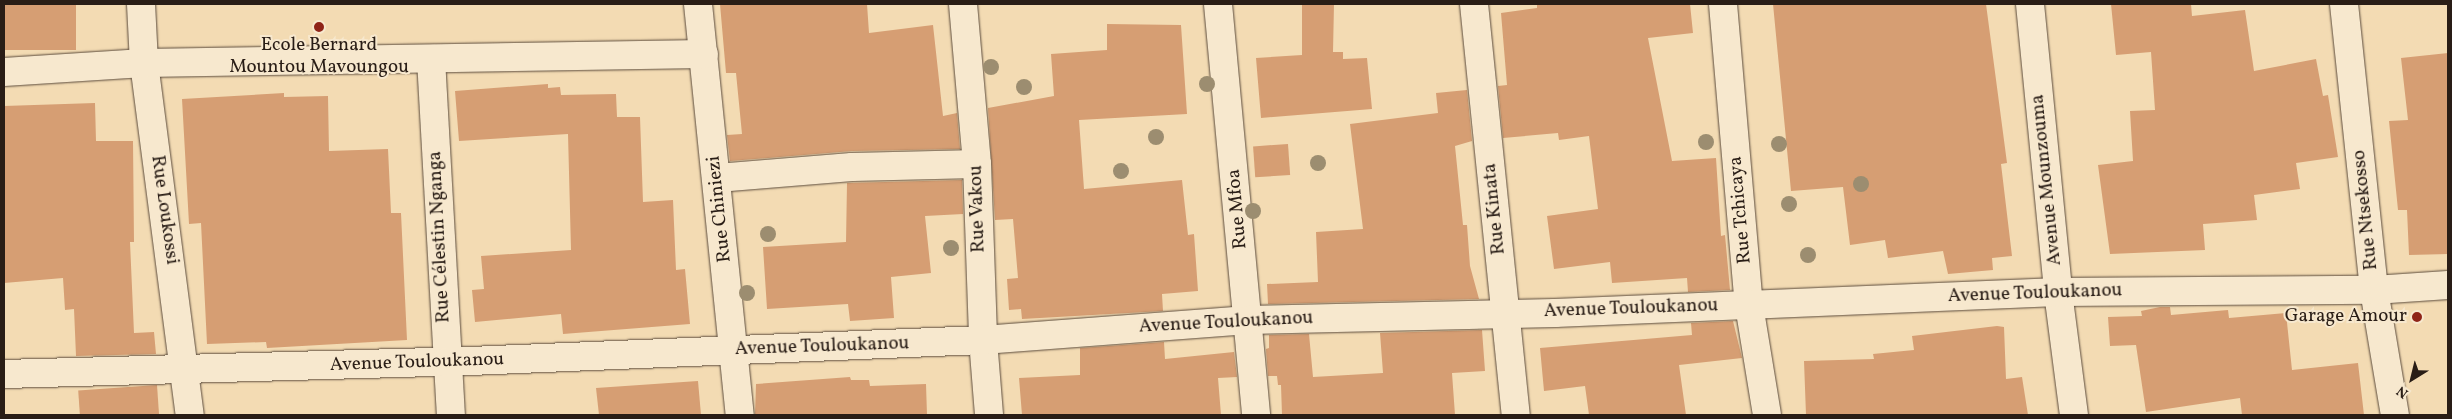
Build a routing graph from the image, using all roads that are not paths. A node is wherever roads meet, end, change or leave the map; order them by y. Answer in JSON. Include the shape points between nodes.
{"nodes":[{"id":1,"x":141,"y":4,"type":"edge"},
{"id":2,"x":698,"y":4,"type":"edge"},
{"id":3,"x":963,"y":4,"type":"edge"},
{"id":4,"x":1218,"y":4,"type":"edge"},
{"id":5,"x":1474,"y":4,"type":"edge"},
{"id":6,"x":1723,"y":4,"type":"edge"},
{"id":7,"x":2030,"y":4,"type":"edge"},
{"id":8,"x":2344,"y":4,"type":"edge"},
{"id":9,"x":704,"y":54,"type":"junction"},
{"id":10,"x":432,"y":59,"type":"junction"},
{"id":11,"x":144,"y":63,"type":"junction"},
{"id":12,"x":4,"y":72,"type":"edge"},
{"id":13,"x":977,"y":164,"type":"junction"},
{"id":14,"x":717,"y":178,"type":"junction"},
{"id":15,"x":2448,"y":285,"type":"edge"},
{"id":16,"x":2374,"y":290,"type":"junction"},
{"id":17,"x":2058,"y":292,"type":"junction"},
{"id":18,"x":1749,"y":305,"type":"junction"},
{"id":19,"x":1506,"y":314,"type":"junction"},
{"id":20,"x":1248,"y":320,"type":"junction"},
{"id":21,"x":983,"y":340,"type":"junction"},
{"id":22,"x":735,"y":350,"type":"junction"},
{"id":23,"x":446,"y":362,"type":"junction"},
{"id":24,"x":185,"y":370,"type":"junction"},
{"id":25,"x":4,"y":374,"type":"edge"},
{"id":26,"x":190,"y":415,"type":"edge"},
{"id":27,"x":451,"y":415,"type":"edge"},
{"id":28,"x":740,"y":415,"type":"edge"},
{"id":29,"x":989,"y":415,"type":"edge"},
{"id":30,"x":1256,"y":415,"type":"edge"},
{"id":31,"x":1516,"y":415,"type":"edge"},
{"id":32,"x":1767,"y":415,"type":"edge"},
{"id":33,"x":2074,"y":415,"type":"edge"},
{"id":34,"x":2395,"y":415,"type":"edge"}],
"edges":[{"from":1,"to":11,"type":"street","name":"Rue Loukossi"},
{"from":2,"to":9,"type":"street","name":"Rue Chiniezi"},
{"from":3,"to":13,"type":"street","name":"Rue Vakou"},
{"from":4,"to":20,"type":"street","name":"Rue Mfoa"},
{"from":5,"to":19,"type":"street","name":"Rue Kinata"},
{"from":6,"to":18,"type":"street","name":"Rue Tchicaya"},
{"from":7,"to":17,"type":"street","name":"Avenue Mounzouma"},
{"from":8,"to":16,"type":"street","name":"Rue Ntsekosso"},
{"from":9,"to":10,"type":"street"},
{"from":9,"to":14,"type":"street","name":"Rue Chiniezi"},
{"from":10,"to":11,"type":"street"},
{"from":10,"to":23,"type":"street","name":"Rue Célestin Nganga"},
{"from":11,"to":12,"type":"street"},
{"from":11,"to":24,"type":"street","name":"Rue Loukossi"},
{"from":13,"to":14,"type":"street","via":[[852,167]]},
{"from":13,"to":21,"type":"street","name":"Rue Vakou"},
{"from":14,"to":22,"type":"street","name":"Rue Chiniezi"},
{"from":15,"to":16,"type":"street","name":"Avenue Touloukanou"},
{"from":16,"to":17,"type":"street","name":"Avenue Touloukanou"},
{"from":16,"to":34,"type":"street","name":"Rue Ntsekosso"},
{"from":17,"to":18,"type":"street","name":"Avenue Touloukanou"},
{"from":17,"to":33,"type":"street","name":"Avenue Mounzouma"},
{"from":18,"to":19,"type":"street","name":"Avenue Touloukanou"},
{"from":18,"to":32,"type":"street","name":"Rue Tchicaya"},
{"from":19,"to":20,"type":"street","name":"Avenue Touloukanou"},
{"from":19,"to":31,"type":"street","name":"Rue Kinata"},
{"from":20,"to":21,"type":"street","name":"Avenue Touloukanou"},
{"from":20,"to":30,"type":"street","name":"Rue Mfoa"},
{"from":21,"to":22,"type":"street","name":"Avenue Touloukanou"},
{"from":21,"to":29,"type":"street","name":"Rue Vakou"},
{"from":22,"to":23,"type":"street","name":"Avenue Touloukanou"},
{"from":22,"to":28,"type":"street","name":"Rue Chiniezi"},
{"from":23,"to":24,"type":"street","name":"Avenue Touloukanou"},
{"from":23,"to":27,"type":"street","name":"Rue Célestin Nganga"},
{"from":24,"to":25,"type":"street","name":"Avenue Touloukanou"},
{"from":24,"to":26,"type":"street","name":"Rue Loukossi"}]}
